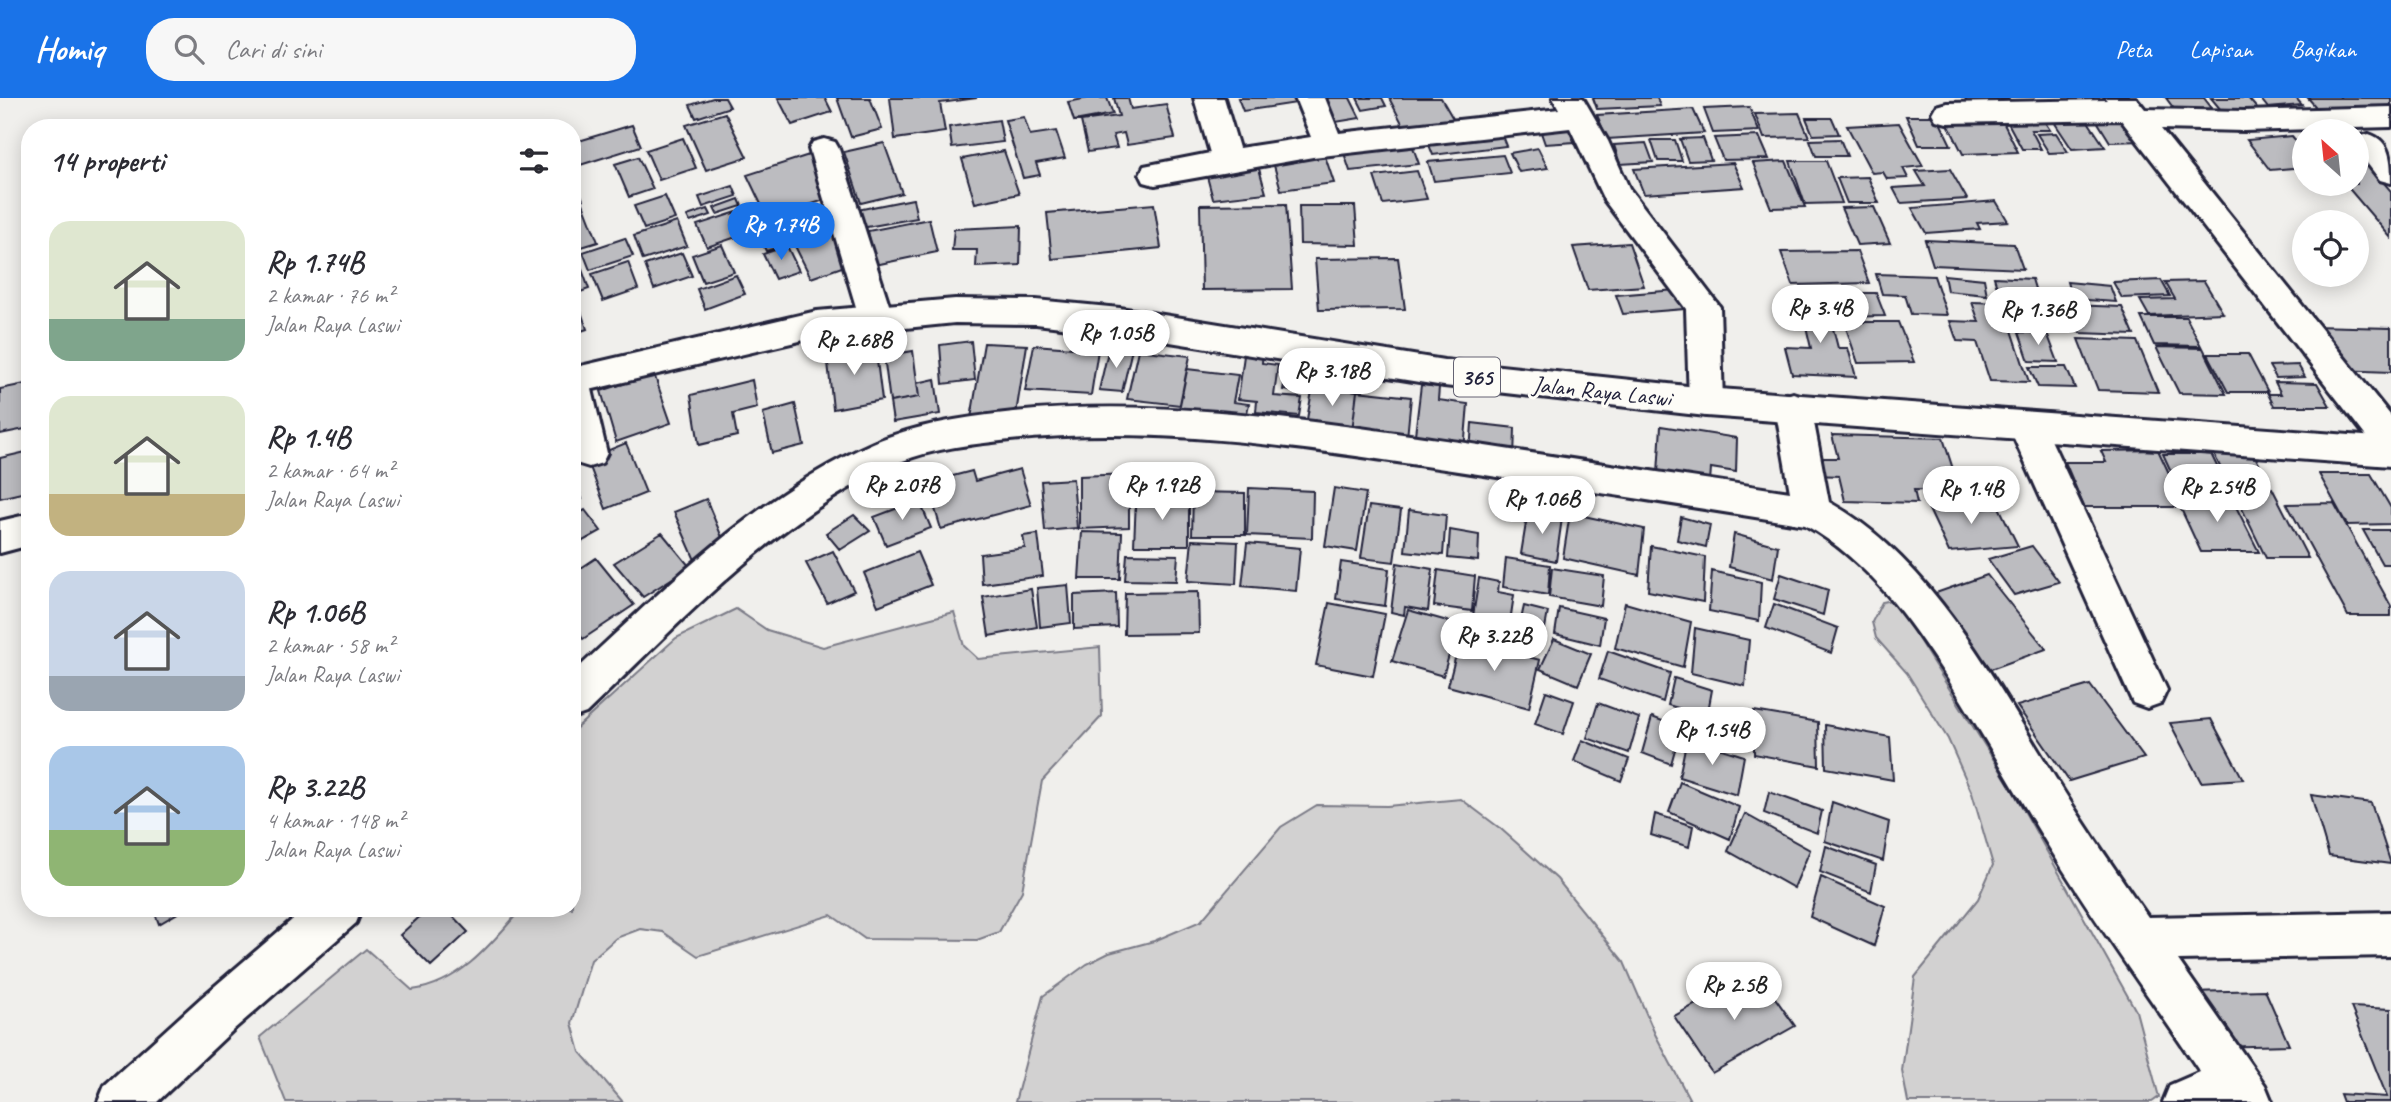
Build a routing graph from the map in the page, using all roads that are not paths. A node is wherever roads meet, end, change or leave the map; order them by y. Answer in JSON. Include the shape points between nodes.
{"nodes":[{"id":1,"x":1209,"y":98,"type":"edge"},
{"id":2,"x":1310,"y":98,"type":"edge"},
{"id":3,"x":1574,"y":108,"type":"edge"},
{"id":4,"x":2129,"y":109,"type":"edge"},
{"id":5,"x":1947,"y":113,"type":"dead end"},
{"id":6,"x":2391,"y":117,"type":"edge"},
{"id":7,"x":1329,"y":144,"type":"junction"},
{"id":8,"x":2370,"y":145,"type":"edge"},
{"id":9,"x":824,"y":149,"type":"dead end"},
{"id":10,"x":1227,"y":159,"type":"junction"},
{"id":11,"x":2391,"y":172,"type":"edge"},
{"id":12,"x":1155,"y":174,"type":"dead end"},
{"id":13,"x":876,"y":317,"type":"junction"},
{"id":14,"x":581,"y":379,"type":"edge"},
{"id":15,"x":1706,"y":402,"type":"junction"},
{"id":16,"x":1793,"y":407,"type":"junction"},
{"id":17,"x":581,"y":417,"type":"edge"},
{"id":18,"x":2027,"y":428,"type":"junction"},
{"id":19,"x":2391,"y":442,"type":"edge"},
{"id":20,"x":2391,"y":452,"type":"edge"},
{"id":21,"x":589,"y":453,"type":"dead end"},
{"id":22,"x":1812,"y":510,"type":"junction"},
{"id":23,"x":21,"y":531,"type":"edge"},
{"id":24,"x":0,"y":537,"type":"edge"},
{"id":25,"x":2147,"y":690,"type":"dead end"},
{"id":26,"x":581,"y":692,"type":"edge"},
{"id":27,"x":330,"y":917,"type":"edge"},
{"id":28,"x":2391,"y":934,"type":"edge"},
{"id":29,"x":2137,"y":939,"type":"junction"},
{"id":30,"x":2241,"y":1091,"type":"edge"},
{"id":31,"x":122,"y":1102,"type":"edge"},
{"id":32,"x":2187,"y":1102,"type":"edge"}],
"edges":[{"from":1,"to":10,"type":"street"},
{"from":2,"to":7,"type":"street"},
{"from":3,"to":7,"type":"street"},
{"from":3,"to":15,"type":"street","via":[[1615,191],[1703,307]]},
{"from":4,"to":5,"type":"street"},
{"from":4,"to":6,"type":"street","via":[[2244,121]]},
{"from":4,"to":19,"type":"street"},
{"from":7,"to":10,"type":"street"},
{"from":8,"to":11,"type":"street"},
{"from":9,"to":13,"type":"street"},
{"from":10,"to":12,"type":"street"},
{"from":13,"to":14,"type":"street","name":"Jalan Raya Laswi","number":"365","via":[[754,337]]},
{"from":13,"to":15,"type":"street","name":"Jalan Raya Laswi","number":"365","via":[[1035,312],[1120,321],[1444,373]]},
{"from":15,"to":16,"type":"street","name":"Jalan Raya Laswi","number":"365"},
{"from":16,"to":18,"type":"street","name":"Jalan Raya Laswi","number":"365"},
{"from":16,"to":22,"type":"street"},
{"from":17,"to":21,"type":"street"},
{"from":18,"to":20,"type":"street","name":"Jalan Raya Laswi","number":"365"},
{"from":18,"to":25,"type":"street"},
{"from":22,"to":26,"type":"street","via":[[1357,441],[1178,422],[1084,419],[933,437],[856,467],[790,507],[686,594]]},
{"from":22,"to":29,"type":"street","via":[[1880,559],[1921,605]]},
{"from":23,"to":24,"type":"street"},
{"from":27,"to":31,"type":"street"},
{"from":28,"to":29,"type":"street"},
{"from":29,"to":30,"type":"street"},
{"from":30,"to":32,"type":"street"}]}
